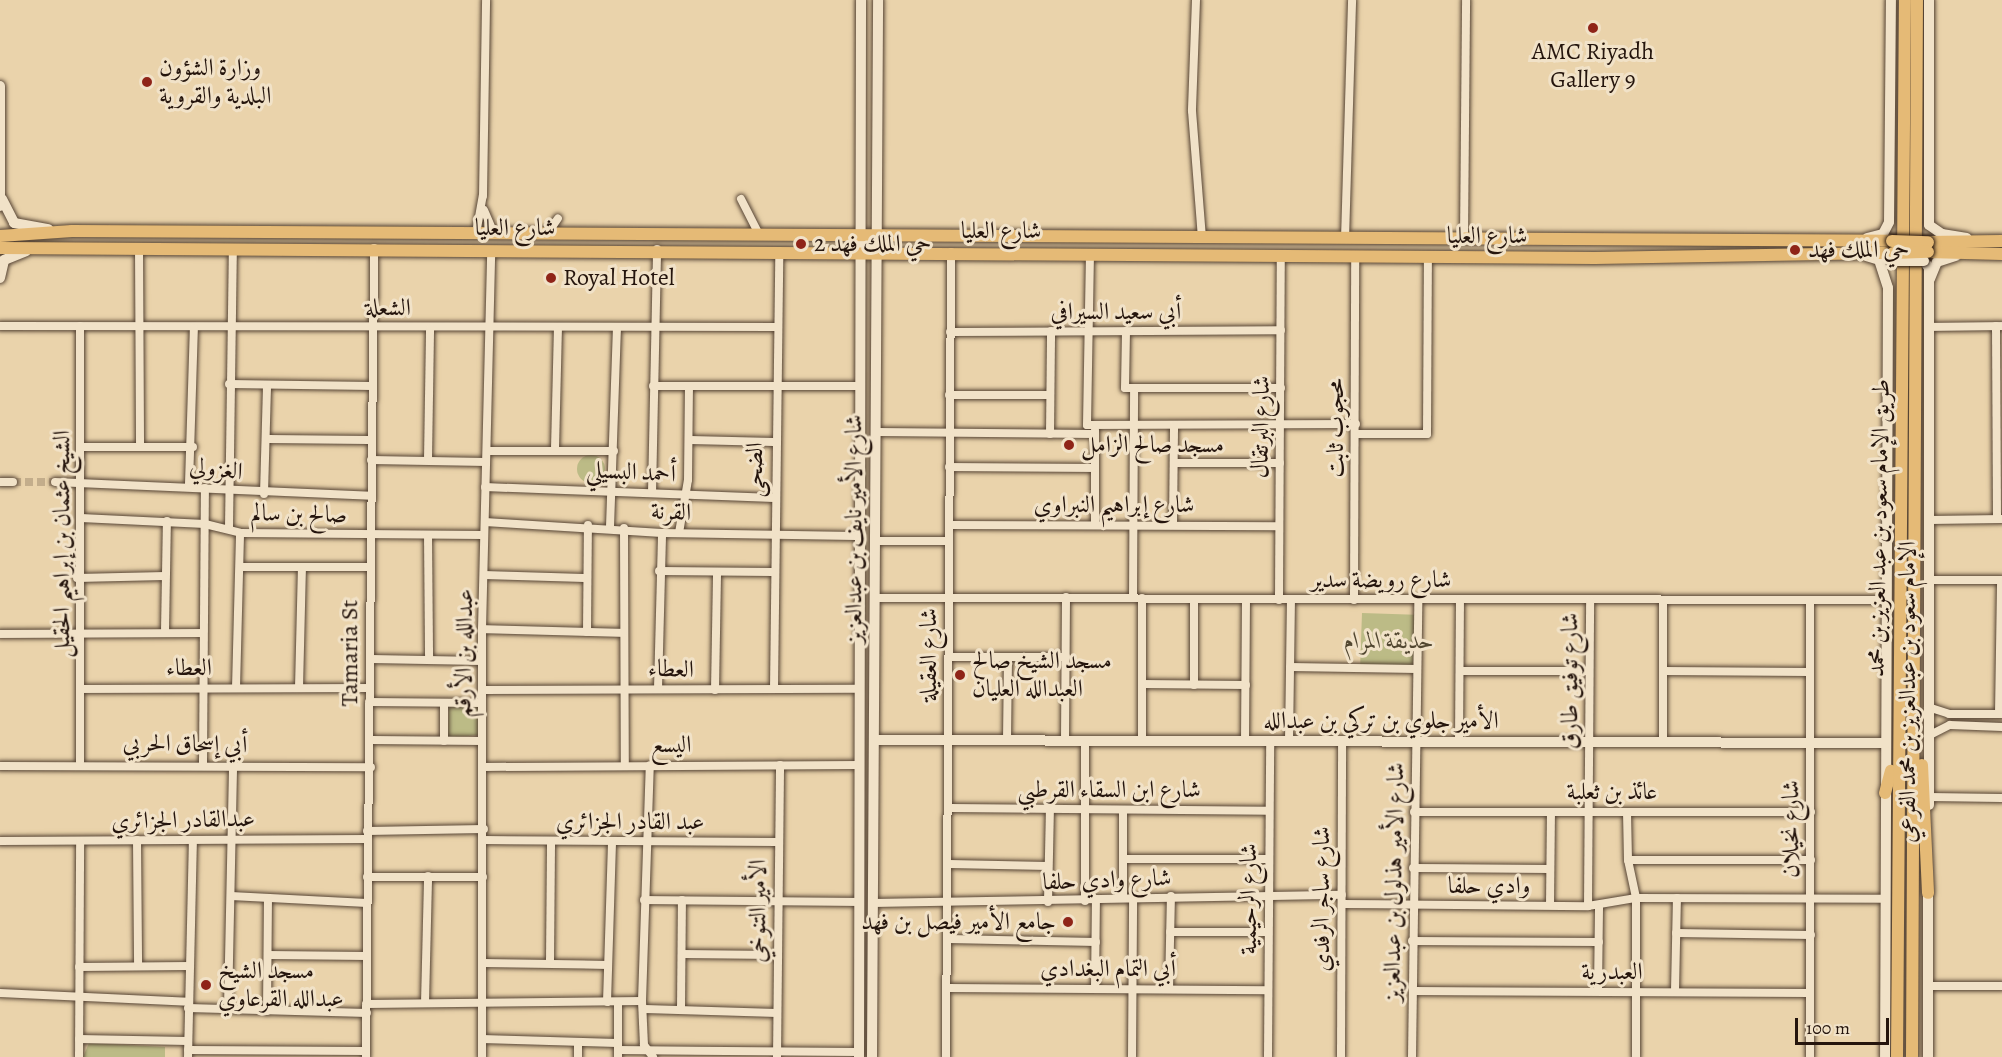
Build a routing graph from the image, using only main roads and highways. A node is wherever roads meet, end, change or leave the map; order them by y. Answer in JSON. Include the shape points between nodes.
{"nodes":[{"id":1,"x":1905,"y":0,"type":"edge"},
{"id":2,"x":1917,"y":0,"type":"edge"},
{"id":3,"x":0,"y":236,"type":"edge"},
{"id":4,"x":1238,"y":237,"type":"junction"},
{"id":5,"x":1609,"y":237,"type":"junction"},
{"id":6,"x":1535,"y":239,"type":"junction"},
{"id":7,"x":2002,"y":241,"type":"edge"},
{"id":8,"x":1978,"y":247,"type":"junction"},
{"id":9,"x":0,"y":248,"type":"edge"},
{"id":10,"x":1893,"y":251,"type":"junction"},
{"id":11,"x":1236,"y":253,"type":"junction"},
{"id":12,"x":2002,"y":254,"type":"edge"},
{"id":13,"x":1607,"y":255,"type":"junction"},
{"id":14,"x":1534,"y":257,"type":"junction"},
{"id":15,"x":1916,"y":644,"type":"junction"},
{"id":16,"x":1898,"y":693,"type":"junction"},
{"id":17,"x":1886,"y":793,"type":"road end"},
{"id":18,"x":1928,"y":893,"type":"road end"},
{"id":19,"x":1896,"y":1057,"type":"edge"},
{"id":20,"x":1912,"y":1057,"type":"edge"}],
"edges":[{"from":1,"to":16,"type":"main road","name":"طريق الإمام سعود بن عبد العزيز بن محمد"},
{"from":2,"to":15,"type":"main road","name":"طريق الإمام سعود بن عبد العزيز بن محمد"},
{"from":3,"to":4,"type":"main road","name":"شارع العليا","via":[[72,231]]},
{"from":4,"to":6,"type":"main road","name":"شارع العليا"},
{"from":4,"to":11,"type":"main road","via":[[1228,245]]},
{"from":5,"to":6,"type":"main road","name":"شارع العليا"},
{"from":5,"to":10,"type":"main road","name":"شارع العليا","via":[[1847,241]]},
{"from":5,"to":13,"type":"main road","via":[[1584,240],[1581,245],[1585,251]]},
{"from":6,"to":14,"type":"main road","via":[[1561,242],[1565,247],[1562,253]]},
{"from":7,"to":8,"type":"main road","name":"شارع العليا"},
{"from":8,"to":10,"type":"main road","name":"شارع العليا","bridge":true},
{"from":8,"to":12,"type":"main road","name":"شارع العليا"},
{"from":9,"to":11,"type":"main road","name":"شارع العليا"},
{"from":10,"to":13,"type":"main road","name":"شارع العليا"},
{"from":11,"to":14,"type":"main road","name":"شارع العليا"},
{"from":13,"to":14,"type":"main road","name":"شارع العليا"},
{"from":15,"to":18,"type":"main road"},
{"from":15,"to":20,"type":"main road","name":"طريق الإمام سعود بن عبد العزيز بن محمد"},
{"from":16,"to":17,"type":"main road"},
{"from":16,"to":19,"type":"main road","name":"طريق الإمام سعود بن عبد العزيز بن محمد"}]}
